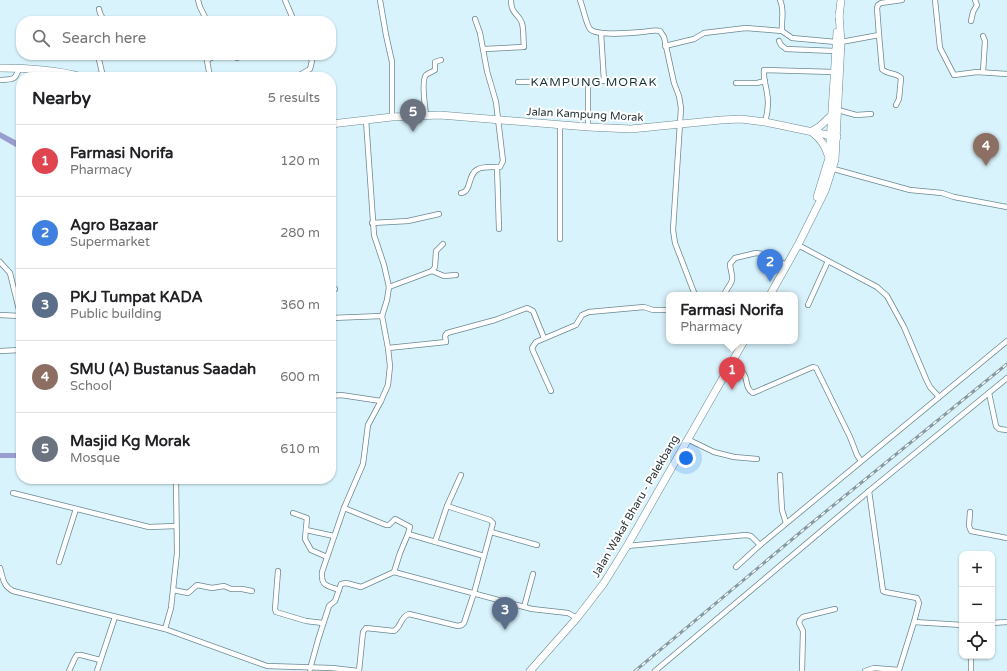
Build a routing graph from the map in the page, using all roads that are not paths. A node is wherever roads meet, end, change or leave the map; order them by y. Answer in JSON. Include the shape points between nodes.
{"nodes":[{"id":1,"x":198,"y":0,"type":"edge"},
{"id":2,"x":285,"y":0,"type":"edge"},
{"id":3,"x":380,"y":0,"type":"edge"},
{"id":4,"x":511,"y":0,"type":"edge"},
{"id":5,"x":580,"y":0,"type":"edge"},
{"id":6,"x":780,"y":0,"type":"edge"},
{"id":7,"x":841,"y":0,"type":"edge"},
{"id":8,"x":902,"y":0,"type":"edge"},
{"id":9,"x":935,"y":0,"type":"edge"},
{"id":10,"x":975,"y":0,"type":"edge"},
{"id":11,"x":99,"y":9,"type":"dead end"},
{"id":12,"x":102,"y":16,"type":"edge"},
{"id":13,"x":204,"y":16,"type":"edge"},
{"id":14,"x":292,"y":16,"type":"edge"},
{"id":15,"x":475,"y":19,"type":"dead end"},
{"id":16,"x":971,"y":21,"type":"dead end"},
{"id":17,"x":782,"y":31,"type":"junction"},
{"id":18,"x":601,"y":33,"type":"junction"},
{"id":19,"x":879,"y":35,"type":"junction"},
{"id":20,"x":983,"y":36,"type":"dead end"},
{"id":21,"x":779,"y":41,"type":"dead end"},
{"id":22,"x":838,"y":42,"type":"junction"},
{"id":23,"x":665,"y":46,"type":"junction"},
{"id":24,"x":484,"y":49,"type":"junction"},
{"id":25,"x":835,"y":52,"type":"junction"},
{"id":26,"x":99,"y":60,"type":"edge"},
{"id":27,"x":206,"y":60,"type":"edge"},
{"id":28,"x":312,"y":60,"type":"edge"},
{"id":29,"x":441,"y":60,"type":"dead end"},
{"id":30,"x":0,"y":68,"type":"edge"},
{"id":31,"x":20,"y":68,"type":"junction"},
{"id":32,"x":19,"y":72,"type":"edge"},
{"id":33,"x":57,"y":72,"type":"edge"},
{"id":34,"x":102,"y":72,"type":"edge"},
{"id":35,"x":209,"y":72,"type":"edge"},
{"id":36,"x":305,"y":72,"type":"edge"},
{"id":37,"x":834,"y":72,"type":"junction"},
{"id":38,"x":984,"y":72,"type":"junction"},
{"id":39,"x":1007,"y":74,"type":"edge"},
{"id":40,"x":16,"y":77,"type":"edge"},
{"id":41,"x":0,"y":80,"type":"edge"},
{"id":42,"x":765,"y":81,"type":"junction"},
{"id":43,"x":518,"y":82,"type":"dead end"},
{"id":44,"x":588,"y":82,"type":"junction"},
{"id":45,"x":736,"y":83,"type":"dead end"},
{"id":46,"x":896,"y":105,"type":"dead end"},
{"id":47,"x":835,"y":112,"type":"junction"},
{"id":48,"x":871,"y":114,"type":"dead end"},
{"id":49,"x":426,"y":115,"type":"junction"},
{"id":50,"x":392,"y":117,"type":"junction"},
{"id":51,"x":366,"y":120,"type":"junction"},
{"id":52,"x":498,"y":120,"type":"junction"},
{"id":53,"x":765,"y":122,"type":"junction"},
{"id":54,"x":336,"y":123,"type":"edge"},
{"id":55,"x":560,"y":125,"type":"junction"},
{"id":56,"x":679,"y":125,"type":"junction"},
{"id":57,"x":588,"y":127,"type":"junction"},
{"id":58,"x":812,"y":131,"type":"junction"},
{"id":59,"x":834,"y":136,"type":"junction"},
{"id":60,"x":829,"y":158,"type":"junction"},
{"id":61,"x":497,"y":167,"type":"junction"},
{"id":62,"x":830,"y":168,"type":"junction"},
{"id":63,"x":460,"y":193,"type":"dead end"},
{"id":64,"x":1007,"y":207,"type":"edge"},
{"id":65,"x":439,"y":214,"type":"dead end"},
{"id":66,"x":372,"y":223,"type":"junction"},
{"id":67,"x":499,"y":229,"type":"dead end"},
{"id":68,"x":560,"y":239,"type":"dead end"},
{"id":69,"x":443,"y":244,"type":"dead end"},
{"id":70,"x":798,"y":245,"type":"junction"},
{"id":71,"x":828,"y":261,"type":"junction"},
{"id":72,"x":0,"y":262,"type":"edge"},
{"id":73,"x":787,"y":265,"type":"junction"},
{"id":74,"x":432,"y":271,"type":"junction"},
{"id":75,"x":456,"y":275,"type":"dead end"},
{"id":76,"x":389,"y":287,"type":"junction"},
{"id":77,"x":16,"y":290,"type":"edge"},
{"id":78,"x":694,"y":292,"type":"edge"},
{"id":79,"x":725,"y":292,"type":"edge"},
{"id":80,"x":772,"y":292,"type":"edge"},
{"id":81,"x":808,"y":305,"type":"dead end"},
{"id":82,"x":666,"y":310,"type":"edge"},
{"id":83,"x":0,"y":315,"type":"edge"},
{"id":84,"x":382,"y":316,"type":"junction"},
{"id":85,"x":16,"y":317,"type":"edge"},
{"id":86,"x":336,"y":318,"type":"edge"},
{"id":87,"x":544,"y":338,"type":"junction"},
{"id":88,"x":1007,"y":341,"type":"edge"},
{"id":89,"x":742,"y":344,"type":"edge"},
{"id":90,"x":388,"y":348,"type":"junction"},
{"id":91,"x":0,"y":351,"type":"edge"},
{"id":92,"x":16,"y":351,"type":"edge"},
{"id":93,"x":731,"y":363,"type":"junction"},
{"id":94,"x":1007,"y":378,"type":"edge"},
{"id":95,"x":551,"y":390,"type":"dead end"},
{"id":96,"x":989,"y":393,"type":"junction"},
{"id":97,"x":336,"y":396,"type":"edge"},
{"id":98,"x":939,"y":397,"type":"junction"},
{"id":99,"x":381,"y":401,"type":"junction"},
{"id":100,"x":1007,"y":430,"type":"edge"},
{"id":101,"x":687,"y":439,"type":"junction"},
{"id":102,"x":757,"y":458,"type":"dead end"},
{"id":103,"x":861,"y":461,"type":"junction"},
{"id":104,"x":461,"y":475,"type":"dead end"},
{"id":105,"x":780,"y":475,"type":"dead end"},
{"id":106,"x":176,"y":484,"type":"edge"},
{"id":107,"x":869,"y":491,"type":"junction"},
{"id":108,"x":13,"y":493,"type":"dead end"},
{"id":109,"x":447,"y":506,"type":"junction"},
{"id":110,"x":344,"y":508,"type":"junction"},
{"id":111,"x":76,"y":509,"type":"junction"},
{"id":112,"x":970,"y":512,"type":"dead end"},
{"id":113,"x":293,"y":513,"type":"dead end"},
{"id":114,"x":786,"y":523,"type":"junction"},
{"id":115,"x":176,"y":526,"type":"junction"},
{"id":116,"x":306,"y":530,"type":"junction"},
{"id":117,"x":491,"y":532,"type":"junction"},
{"id":118,"x":408,"y":534,"type":"junction"},
{"id":119,"x":334,"y":536,"type":"junction"},
{"id":120,"x":1007,"y":538,"type":"edge"},
{"id":121,"x":435,"y":542,"type":"junction"},
{"id":122,"x":760,"y":545,"type":"junction"},
{"id":123,"x":538,"y":546,"type":"dead end"},
{"id":124,"x":627,"y":546,"type":"junction"},
{"id":125,"x":327,"y":556,"type":"junction"},
{"id":126,"x":484,"y":556,"type":"junction"},
{"id":127,"x":59,"y":562,"type":"dead end"},
{"id":128,"x":736,"y":567,"type":"dead end"},
{"id":129,"x":0,"y":568,"type":"edge"},
{"id":130,"x":278,"y":571,"type":"dead end"},
{"id":131,"x":394,"y":572,"type":"junction"},
{"id":132,"x":533,"y":574,"type":"dead end"},
{"id":133,"x":173,"y":590,"type":"junction"},
{"id":134,"x":339,"y":590,"type":"junction"},
{"id":135,"x":252,"y":591,"type":"dead end"},
{"id":136,"x":474,"y":593,"type":"junction"},
{"id":137,"x":524,"y":607,"type":"junction"},
{"id":138,"x":835,"y":609,"type":"dead end"},
{"id":139,"x":115,"y":617,"type":"junction"},
{"id":140,"x":577,"y":618,"type":"junction"},
{"id":141,"x":914,"y":622,"type":"junction"},
{"id":142,"x":1007,"y":622,"type":"edge"},
{"id":143,"x":323,"y":623,"type":"junction"},
{"id":144,"x":995,"y":623,"type":"edge"},
{"id":145,"x":959,"y":625,"type":"edge"},
{"id":146,"x":165,"y":629,"type":"junction"},
{"id":147,"x":971,"y":659,"type":"edge"},
{"id":148,"x":100,"y":660,"type":"junction"},
{"id":149,"x":294,"y":669,"type":"edge"},
{"id":150,"x":310,"y":669,"type":"junction"},
{"id":151,"x":69,"y":671,"type":"edge"},
{"id":152,"x":97,"y":671,"type":"edge"},
{"id":153,"x":359,"y":671,"type":"edge"},
{"id":154,"x":530,"y":671,"type":"edge"},
{"id":155,"x":655,"y":671,"type":"edge"},
{"id":156,"x":802,"y":671,"type":"edge"},
{"id":157,"x":865,"y":671,"type":"edge"},
{"id":158,"x":900,"y":671,"type":"edge"},
{"id":159,"x":971,"y":671,"type":"edge"}],
"edges":[{"from":1,"to":13,"type":"street"},
{"from":2,"to":14,"type":"street"},
{"from":3,"to":50,"type":"street","via":[[392,59]]},
{"from":4,"to":24,"type":"street","via":[[512,10],[522,25],[524,47]]},
{"from":5,"to":18,"type":"street","via":[[590,30]]},
{"from":6,"to":17,"type":"street","via":[[783,10]]},
{"from":7,"to":22,"type":"main road"},
{"from":8,"to":19,"type":"street","via":[[878,5]]},
{"from":9,"to":38,"type":"street","via":[[940,48],[954,75]]},
{"from":10,"to":16,"type":"street","via":[[978,5]]},
{"from":11,"to":12,"type":"street"},
{"from":15,"to":24,"type":"street"},
{"from":17,"to":22,"type":"street","via":[[792,38]]},
{"from":17,"to":23,"type":"street","via":[[746,28],[704,33]]},
{"from":18,"to":23,"type":"street","via":[[658,30],[662,34]]},
{"from":18,"to":44,"type":"street","via":[[605,81]]},
{"from":19,"to":22,"type":"street"},
{"from":19,"to":46,"type":"street","via":[[882,69],[900,78],[899,99]]},
{"from":20,"to":38,"type":"street"},
{"from":21,"to":25,"type":"street","via":[[786,49]]},
{"from":22,"to":25,"type":"main road"},
{"from":22,"to":47,"type":"main road"},
{"from":23,"to":56,"type":"street","via":[[679,96]]},
{"from":24,"to":52,"type":"street"},
{"from":25,"to":37,"type":"main road"},
{"from":26,"to":34,"type":"street"},
{"from":27,"to":35,"type":"street"},
{"from":28,"to":36,"type":"street","via":[[310,69]]},
{"from":29,"to":49,"type":"street","via":[[435,62],[434,71],[425,78]]},
{"from":30,"to":31,"type":"main road"},
{"from":31,"to":32,"type":"street"},
{"from":31,"to":33,"type":"main road"},
{"from":37,"to":42,"type":"street","via":[[764,70]]},
{"from":37,"to":47,"type":"main road"},
{"from":38,"to":39,"type":"street"},
{"from":40,"to":41,"type":"street"},
{"from":42,"to":45,"type":"street"},
{"from":42,"to":53,"type":"street","via":[[768,111]]},
{"from":43,"to":44,"type":"street"},
{"from":44,"to":57,"type":"street"},
{"from":47,"to":48,"type":"street"},
{"from":47,"to":58,"type":"main road"},
{"from":47,"to":59,"type":"main road"},
{"from":49,"to":50,"type":"main road","name":"Jalan Kampung Morak"},
{"from":49,"to":52,"type":"main road","name":"Jalan Kampung Morak"},
{"from":50,"to":51,"type":"main road","name":"Jalan Kampung Morak"},
{"from":51,"to":54,"type":"main road","name":"Jalan Kampung Morak"},
{"from":51,"to":66,"type":"street"},
{"from":52,"to":55,"type":"main road","name":"Jalan Kampung Morak"},
{"from":52,"to":61,"type":"street","via":[[503,161],[502,165]]},
{"from":53,"to":56,"type":"main road","name":"Jalan Kampung Morak","via":[[732,119]]},
{"from":53,"to":58,"type":"main road","name":"Jalan Kampung Morak"},
{"from":55,"to":57,"type":"main road","name":"Jalan Kampung Morak"},
{"from":55,"to":68,"type":"street"},
{"from":56,"to":57,"type":"main road","name":"Jalan Kampung Morak","via":[[631,129]]},
{"from":56,"to":78,"type":"street","via":[[675,243]]},
{"from":58,"to":59,"type":"main road","name":"Jalan Kampung Morak"},
{"from":58,"to":60,"type":"main road","via":[[820,138]]},
{"from":59,"to":60,"type":"main road"},
{"from":59,"to":62,"type":"main road","via":[[835,160]]},
{"from":60,"to":62,"type":"main road"},
{"from":61,"to":63,"type":"street","via":[[478,168],[471,176],[467,190]]},
{"from":61,"to":67,"type":"street"},
{"from":62,"to":64,"type":"street","via":[[910,190],[942,193]]},
{"from":62,"to":70,"type":"main road"},
{"from":65,"to":66,"type":"street","via":[[408,221]]},
{"from":66,"to":76,"type":"street"},
{"from":69,"to":74,"type":"street","via":[[436,251]]},
{"from":70,"to":71,"type":"street"},
{"from":70,"to":73,"type":"main road"},
{"from":71,"to":81,"type":"street"},
{"from":71,"to":98,"type":"street","via":[[877,287],[887,296],[904,327],[930,387]]},
{"from":72,"to":77,"type":"street","via":[[10,273]]},
{"from":73,"to":79,"type":"street","via":[[759,253],[735,258],[730,264],[732,282]]},
{"from":73,"to":80,"type":"main road"},
{"from":74,"to":75,"type":"street","via":[[444,276]]},
{"from":74,"to":76,"type":"street"},
{"from":76,"to":84,"type":"street"},
{"from":82,"to":87,"type":"street","via":[[644,307],[589,312],[582,314],[576,325]]},
{"from":83,"to":85,"type":"street"},
{"from":84,"to":86,"type":"street"},
{"from":84,"to":90,"type":"street"},
{"from":87,"to":90,"type":"street","via":[[533,311],[527,308],[447,333],[446,342]]},
{"from":87,"to":95,"type":"street","via":[[536,342],[532,348]]},
{"from":88,"to":98,"type":"street"},
{"from":89,"to":93,"type":"main road","name":"Jalan Wakaf Bharu - Palekbang"},
{"from":90,"to":99,"type":"street","via":[[388,385]]},
{"from":91,"to":92,"type":"street"},
{"from":93,"to":101,"type":"main road","name":"Jalan Wakaf Bharu - Palekbang"},
{"from":93,"to":103,"type":"street","via":[[744,374],[747,387],[753,393],[813,367],[816,368]]},
{"from":94,"to":96,"type":"street"},
{"from":96,"to":100,"type":"street","via":[[996,426]]},
{"from":96,"to":107,"type":"street"},
{"from":97,"to":99,"type":"street"},
{"from":98,"to":103,"type":"street"},
{"from":99,"to":110,"type":"street","via":[[368,425],[363,464]]},
{"from":101,"to":102,"type":"street","via":[[714,452],[734,457]]},
{"from":101,"to":124,"type":"main road","name":"Jalan Wakaf Bharu - Palekbang"},
{"from":103,"to":114,"type":"street"},
{"from":104,"to":109,"type":"street"},
{"from":105,"to":114,"type":"street","via":[[782,510]]},
{"from":106,"to":115,"type":"street"},
{"from":107,"to":141,"type":"street","via":[[882,590],[917,598],[919,603]]},
{"from":107,"to":155,"type":"street"},
{"from":108,"to":111,"type":"street"},
{"from":109,"to":117,"type":"street","via":[[492,521]]},
{"from":109,"to":121,"type":"street"},
{"from":110,"to":118,"type":"street","via":[[388,525],[397,519],[410,527]]},
{"from":110,"to":119,"type":"street"},
{"from":111,"to":115,"type":"street","via":[[149,527]]},
{"from":111,"to":127,"type":"street"},
{"from":112,"to":120,"type":"street","via":[[971,531]]},
{"from":113,"to":116,"type":"street","via":[[307,518]]},
{"from":114,"to":122,"type":"street"},
{"from":115,"to":133,"type":"street","via":[[177,553]]},
{"from":116,"to":119,"type":"street"},
{"from":116,"to":125,"type":"street","via":[[305,538],[311,550]]},
{"from":117,"to":123,"type":"street"},
{"from":117,"to":126,"type":"street"},
{"from":118,"to":121,"type":"street"},
{"from":118,"to":131,"type":"street"},
{"from":119,"to":125,"type":"street"},
{"from":121,"to":126,"type":"street"},
{"from":122,"to":124,"type":"street","via":[[746,534]]},
{"from":122,"to":128,"type":"street"},
{"from":124,"to":140,"type":"main road","name":"Jalan Wakaf Bharu - Palekbang","via":[[604,583]]},
{"from":125,"to":134,"type":"street","via":[[322,581]]},
{"from":126,"to":136,"type":"street"},
{"from":129,"to":139,"type":"street","via":[[4,583],[13,592]]},
{"from":130,"to":143,"type":"street","via":[[276,612]]},
{"from":131,"to":134,"type":"street","via":[[361,587],[342,583]]},
{"from":131,"to":136,"type":"street"},
{"from":132,"to":137,"type":"street"},
{"from":133,"to":135,"type":"street","via":[[188,593],[197,585]]},
{"from":133,"to":146,"type":"street"},
{"from":134,"to":143,"type":"street","via":[[335,601],[329,605]]},
{"from":136,"to":137,"type":"street"},
{"from":136,"to":153,"type":"street","via":[[462,625],[410,614],[402,618],[397,630],[394,631],[364,629]]},
{"from":137,"to":140,"type":"street","via":[[568,613]]},
{"from":138,"to":156,"type":"street","via":[[800,620],[803,631]]},
{"from":139,"to":146,"type":"street"},
{"from":139,"to":148,"type":"street"},
{"from":140,"to":154,"type":"main road","name":"Jalan Wakaf Bharu - Palekbang"},
{"from":141,"to":145,"type":"street"},
{"from":141,"to":158,"type":"street"},
{"from":142,"to":144,"type":"street"},
{"from":143,"to":150,"type":"street"},
{"from":146,"to":149,"type":"street","via":[[266,666]]},
{"from":147,"to":159,"type":"street"},
{"from":148,"to":151,"type":"street","via":[[77,655]]},
{"from":148,"to":152,"type":"street"},
{"from":149,"to":150,"type":"street"},
{"from":150,"to":153,"type":"street"},
{"from":157,"to":158,"type":"street","via":[[874,668]]}]}
